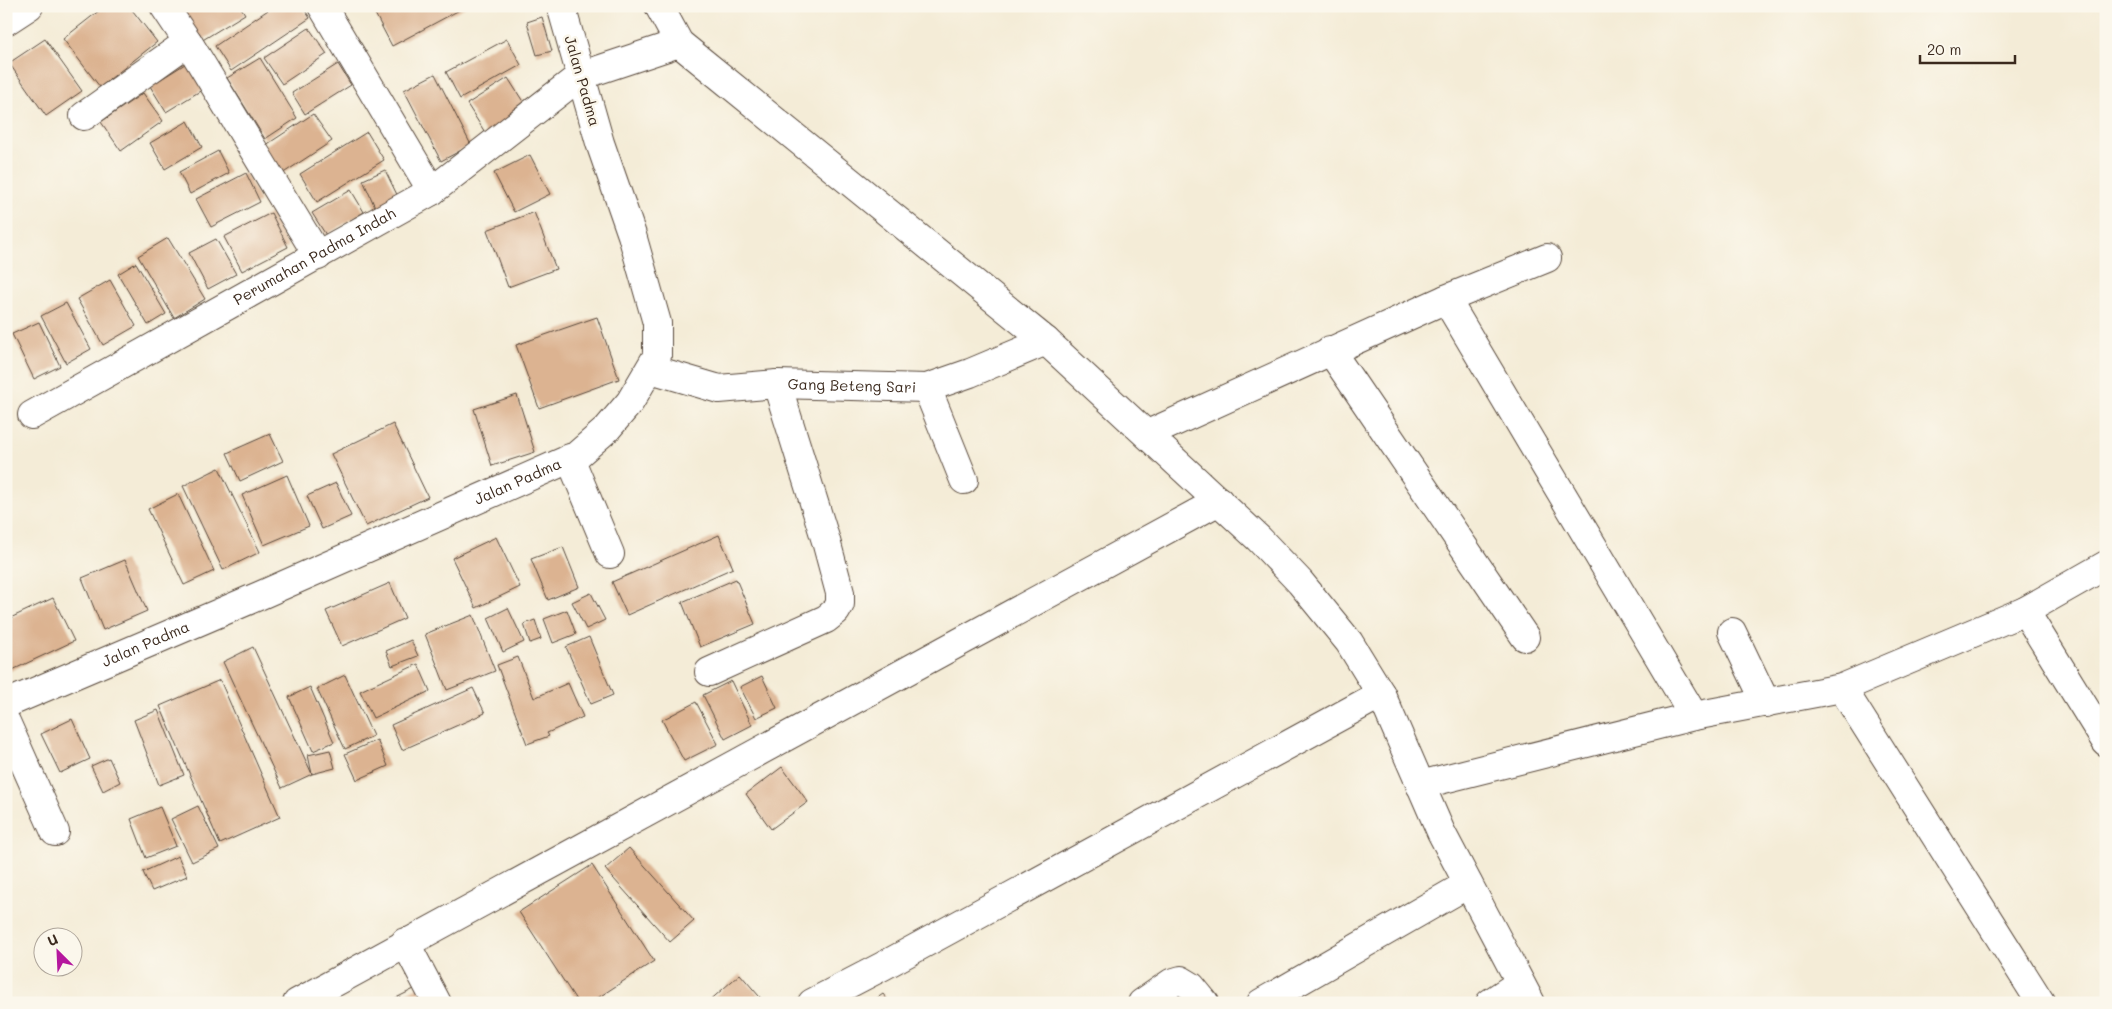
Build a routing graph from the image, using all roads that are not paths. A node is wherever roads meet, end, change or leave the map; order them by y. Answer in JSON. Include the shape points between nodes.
{"nodes":[{"id":1,"x":29,"y":6,"type":"edge"},
{"id":2,"x":164,"y":6,"type":"edge"},
{"id":3,"x":322,"y":6,"type":"edge"},
{"id":4,"x":561,"y":6,"type":"edge"},
{"id":5,"x":659,"y":6,"type":"edge"},
{"id":6,"x":6,"y":21,"type":"edge"},
{"id":7,"x":188,"y":42,"type":"junction"},
{"id":8,"x":680,"y":43,"type":"junction"},
{"id":9,"x":580,"y":76,"type":"junction"},
{"id":10,"x":84,"y":116,"type":"dead end"},
{"id":11,"x":432,"y":191,"type":"junction"},
{"id":12,"x":318,"y":256,"type":"junction"},
{"id":13,"x":1547,"y":258,"type":"dead end"},
{"id":14,"x":1446,"y":299,"type":"junction"},
{"id":15,"x":1046,"y":341,"type":"junction"},
{"id":16,"x":1330,"y":350,"type":"junction"},
{"id":17,"x":651,"y":369,"type":"junction"},
{"id":18,"x":776,"y":384,"type":"junction"},
{"id":19,"x":927,"y":388,"type":"junction"},
{"id":20,"x":32,"y":415,"type":"dead end"},
{"id":21,"x":1148,"y":434,"type":"junction"},
{"id":22,"x":570,"y":458,"type":"junction"},
{"id":23,"x":964,"y":480,"type":"dead end"},
{"id":24,"x":1219,"y":502,"type":"junction"},
{"id":25,"x":610,"y":554,"type":"dead end"},
{"id":26,"x":2106,"y":565,"type":"edge"},
{"id":27,"x":2025,"y":611,"type":"junction"},
{"id":28,"x":1732,"y":632,"type":"dead end"},
{"id":29,"x":1525,"y":637,"type":"dead end"},
{"id":30,"x":709,"y":672,"type":"dead end"},
{"id":31,"x":1842,"y":688,"type":"junction"},
{"id":32,"x":1381,"y":694,"type":"junction"},
{"id":33,"x":1766,"y":703,"type":"junction"},
{"id":34,"x":6,"y":704,"type":"edge"},
{"id":35,"x":1694,"y":716,"type":"junction"},
{"id":36,"x":6,"y":722,"type":"edge"},
{"id":37,"x":2106,"y":742,"type":"edge"},
{"id":38,"x":1420,"y":785,"type":"junction"},
{"id":39,"x":55,"y":832,"type":"dead end"},
{"id":40,"x":1468,"y":884,"type":"junction"},
{"id":41,"x":405,"y":942,"type":"junction"},
{"id":42,"x":1526,"y":993,"type":"edge"},
{"id":43,"x":297,"y":1003,"type":"edge"},
{"id":44,"x":437,"y":1003,"type":"edge"},
{"id":45,"x":813,"y":1003,"type":"edge"},
{"id":46,"x":1142,"y":1003,"type":"edge"},
{"id":47,"x":1205,"y":1003,"type":"edge"},
{"id":48,"x":1261,"y":1003,"type":"edge"},
{"id":49,"x":1490,"y":1003,"type":"edge"},
{"id":50,"x":2041,"y":1003,"type":"edge"}],
"edges":[{"from":1,"to":6,"type":"street"},
{"from":2,"to":7,"type":"street"},
{"from":3,"to":11,"type":"street"},
{"from":4,"to":9,"type":"street","name":"Jalan Padma"},
{"from":5,"to":8,"type":"street"},
{"from":7,"to":10,"type":"street"},
{"from":7,"to":12,"type":"street"},
{"from":8,"to":9,"type":"street","name":"Perumahan Padma Indah"},
{"from":8,"to":15,"type":"street"},
{"from":9,"to":11,"type":"street","name":"Perumahan Padma Indah"},
{"from":9,"to":17,"type":"street","name":"Jalan Padma","via":[[657,322],[657,356]]},
{"from":11,"to":12,"type":"street","name":"Perumahan Padma Indah"},
{"from":12,"to":20,"type":"street","name":"Perumahan Padma Indah"},
{"from":13,"to":14,"type":"street"},
{"from":14,"to":16,"type":"street"},
{"from":14,"to":35,"type":"street"},
{"from":15,"to":19,"type":"street","name":"Gang Beteng Sari"},
{"from":15,"to":21,"type":"street"},
{"from":16,"to":21,"type":"street"},
{"from":16,"to":29,"type":"street"},
{"from":17,"to":18,"type":"street","name":"Gang Beteng Sari","via":[[719,388]]},
{"from":17,"to":22,"type":"street","name":"Jalan Padma","via":[[613,422]]},
{"from":18,"to":19,"type":"street","name":"Gang Beteng Sari"},
{"from":18,"to":30,"type":"street","via":[[834,568],[840,604],[826,620]]},
{"from":19,"to":23,"type":"street"},
{"from":21,"to":24,"type":"street"},
{"from":22,"to":25,"type":"street"},
{"from":22,"to":34,"type":"street","name":"Jalan Padma"},
{"from":24,"to":32,"type":"street","via":[[1300,582],[1348,642]]},
{"from":24,"to":41,"type":"street"},
{"from":26,"to":27,"type":"street"},
{"from":27,"to":31,"type":"street"},
{"from":27,"to":37,"type":"street"},
{"from":28,"to":33,"type":"street"},
{"from":31,"to":33,"type":"street"},
{"from":31,"to":50,"type":"street"},
{"from":32,"to":38,"type":"street"},
{"from":32,"to":45,"type":"street"},
{"from":33,"to":35,"type":"street"},
{"from":35,"to":38,"type":"street"},
{"from":36,"to":39,"type":"street"},
{"from":38,"to":40,"type":"street","via":[[1440,832]]},
{"from":40,"to":42,"type":"street"},
{"from":40,"to":48,"type":"street"},
{"from":41,"to":43,"type":"street"},
{"from":41,"to":44,"type":"street"},
{"from":42,"to":49,"type":"street"},
{"from":46,"to":47,"type":"street","via":[[1181,980],[1191,986]]}]}
